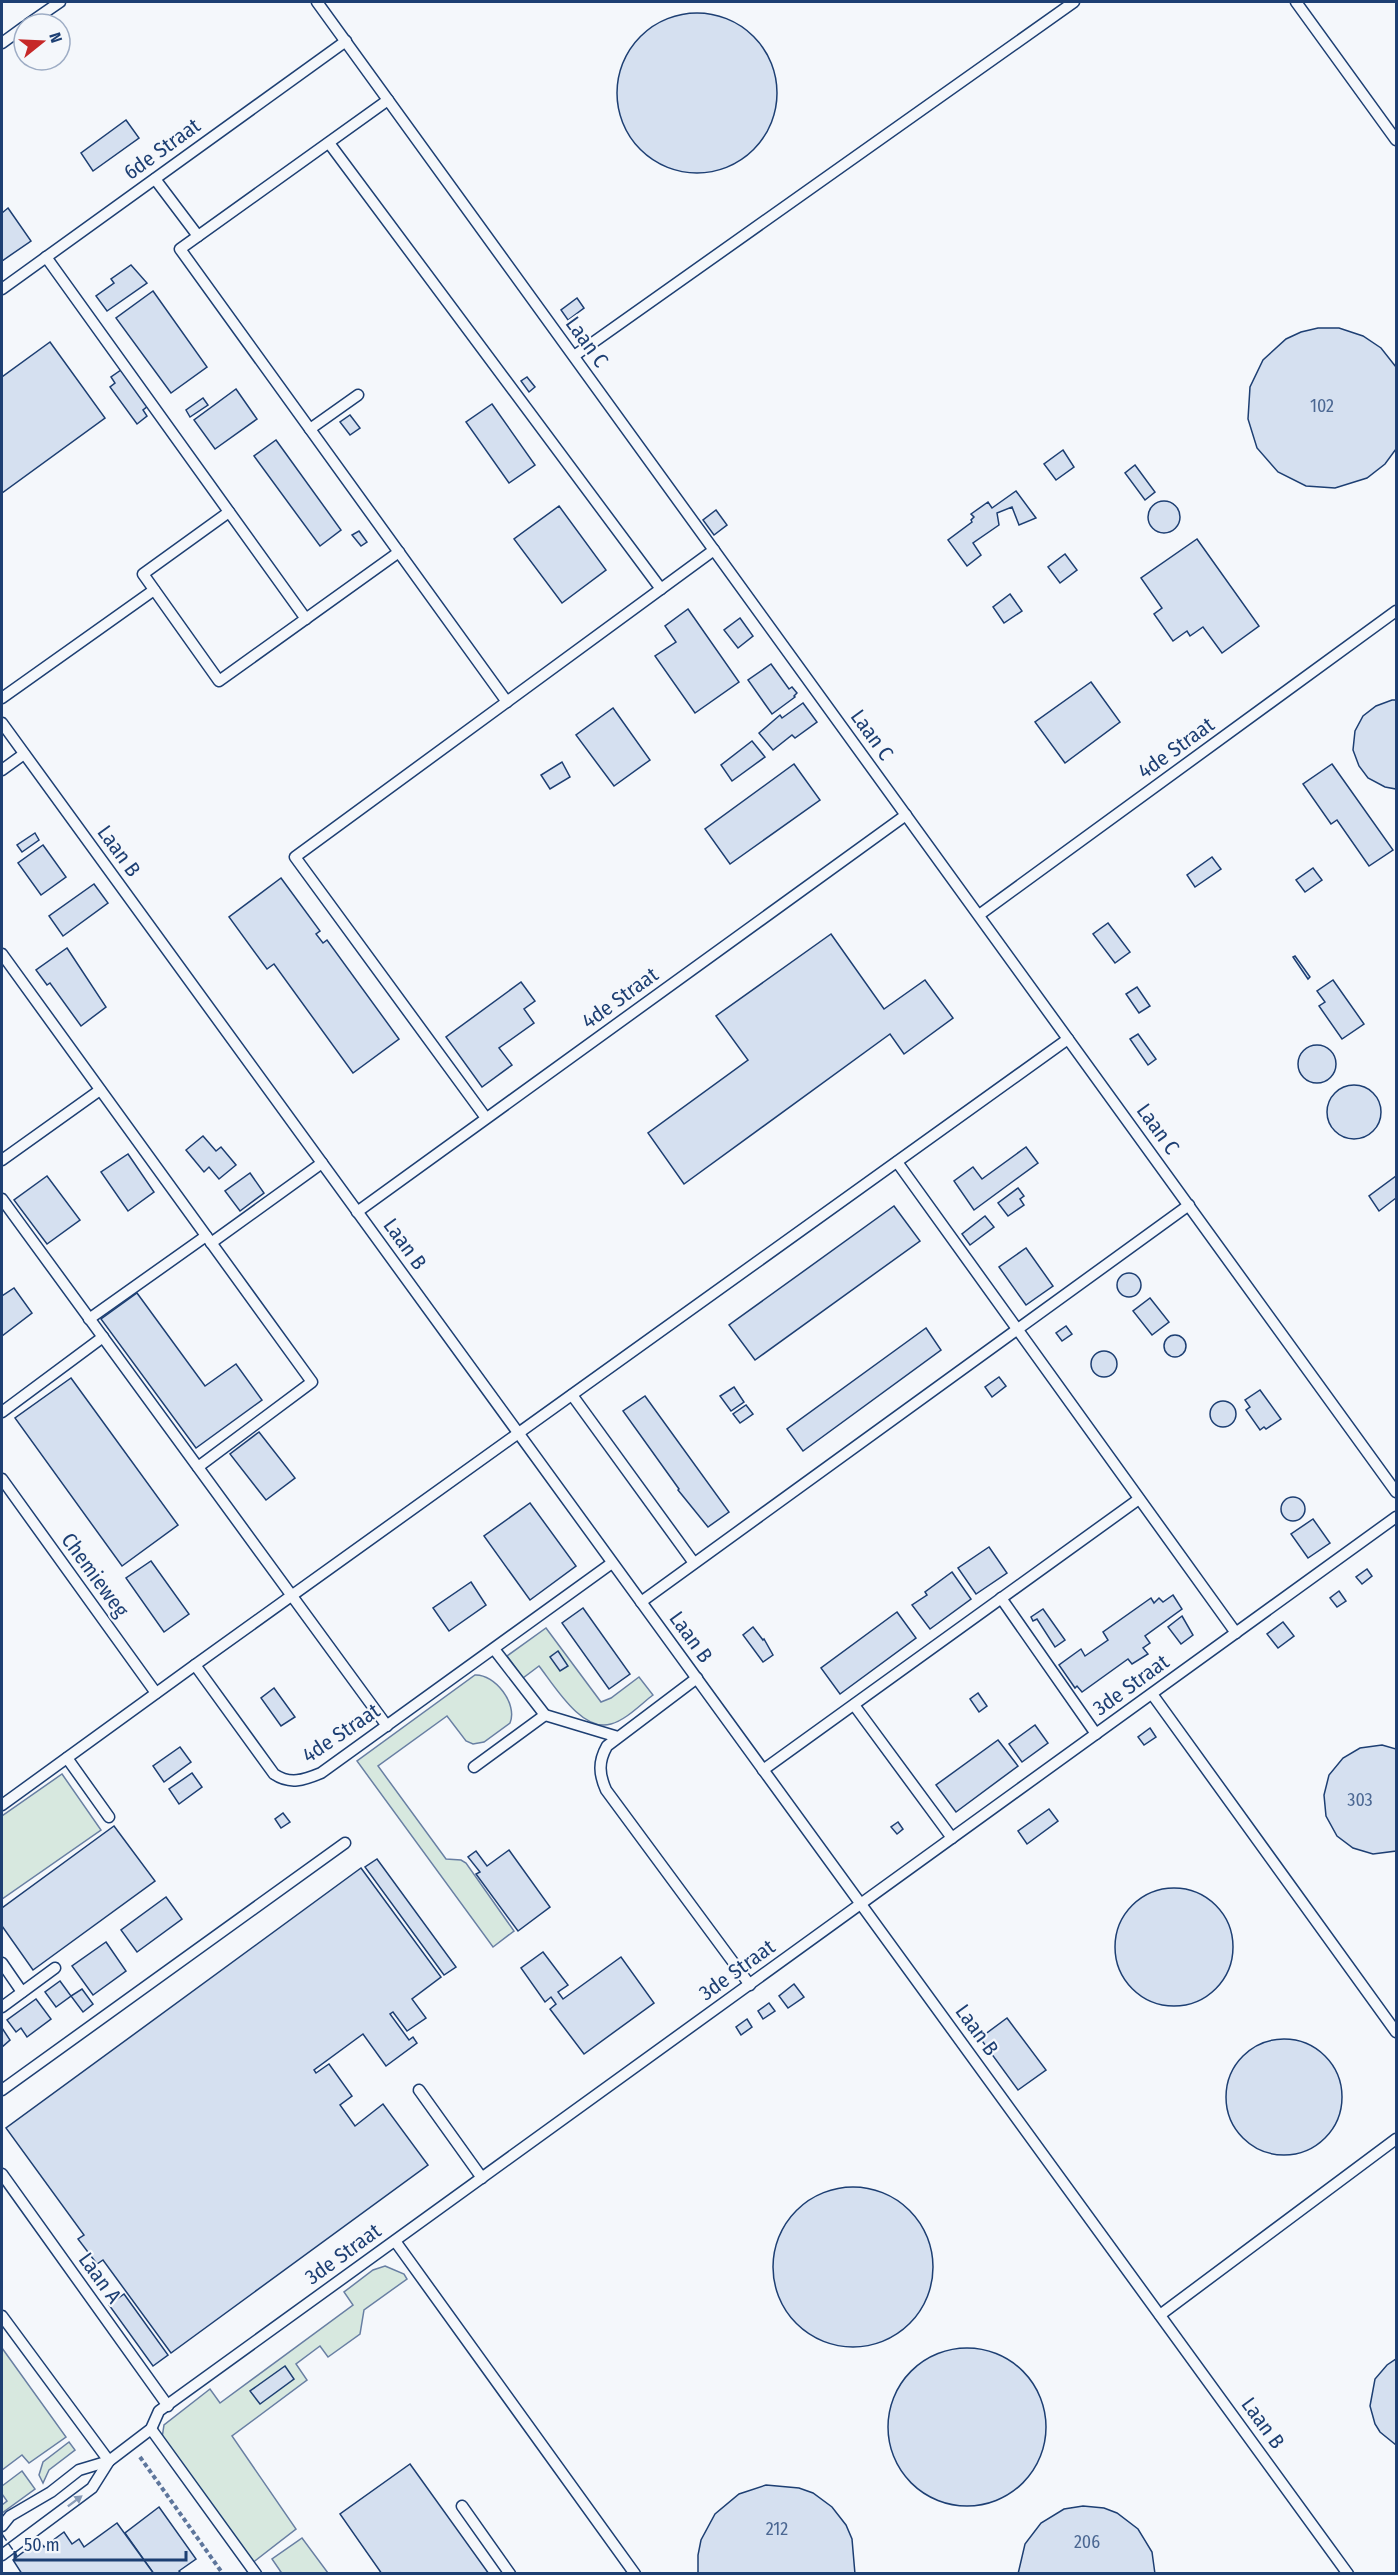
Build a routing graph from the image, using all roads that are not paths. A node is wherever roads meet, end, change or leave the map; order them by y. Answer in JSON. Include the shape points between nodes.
{"nodes":[{"id":1,"x":60,"y":2,"type":"edge"},
{"id":2,"x":317,"y":2,"type":"edge"},
{"id":3,"x":1074,"y":2,"type":"edge"},
{"id":4,"x":1296,"y":2,"type":"edge"},
{"id":5,"x":45,"y":12,"type":"edge"},
{"id":6,"x":346,"y":41,"type":"junction"},
{"id":7,"x":388,"y":100,"type":"junction"},
{"id":8,"x":1396,"y":140,"type":"edge"},
{"id":9,"x":329,"y":143,"type":"junction"},
{"id":10,"x":155,"y":179,"type":"junction"},
{"id":11,"x":198,"y":236,"type":"junction"},
{"id":12,"x":46,"y":257,"type":"junction"},
{"id":13,"x":2,"y":289,"type":"edge"},
{"id":14,"x":574,"y":356,"type":"junction"},
{"id":15,"x":358,"y":395,"type":"dead end"},
{"id":16,"x":310,"y":429,"type":"junction"},
{"id":17,"x":230,"y":512,"type":"junction"},
{"id":18,"x":714,"y":550,"type":"junction"},
{"id":19,"x":399,"y":552,"type":"junction"},
{"id":20,"x":661,"y":589,"type":"junction"},
{"id":21,"x":154,"y":590,"type":"junction"},
{"id":22,"x":1396,"y":611,"type":"edge"},
{"id":23,"x":306,"y":619,"type":"junction"},
{"id":24,"x":2,"y":698,"type":"edge"},
{"id":25,"x":507,"y":702,"type":"junction"},
{"id":26,"x":2,"y":723,"type":"edge"},
{"id":27,"x":24,"y":754,"type":"junction"},
{"id":28,"x":2,"y":770,"type":"edge"},
{"id":29,"x":906,"y":815,"type":"junction"},
{"id":30,"x":979,"y":915,"type":"junction"},
{"id":31,"x":2,"y":954,"type":"edge"},
{"id":32,"x":1068,"y":1039,"type":"junction"},
{"id":33,"x":100,"y":1090,"type":"junction"},
{"id":34,"x":486,"y":1118,"type":"junction"},
{"id":35,"x":2,"y":1160,"type":"edge"},
{"id":36,"x":897,"y":1162,"type":"junction"},
{"id":37,"x":322,"y":1163,"type":"junction"},
{"id":38,"x":2,"y":1199,"type":"edge"},
{"id":39,"x":1189,"y":1205,"type":"junction"},
{"id":40,"x":357,"y":1212,"type":"junction"},
{"id":41,"x":209,"y":1239,"type":"junction"},
{"id":42,"x":89,"y":1319,"type":"junction"},
{"id":43,"x":1017,"y":1329,"type":"junction"},
{"id":44,"x":103,"y":1337,"type":"junction"},
{"id":45,"x":572,"y":1395,"type":"junction"},
{"id":46,"x":2,"y":1412,"type":"edge"},
{"id":47,"x":518,"y":1433,"type":"junction"},
{"id":48,"x":198,"y":1467,"type":"junction"},
{"id":49,"x":2,"y":1479,"type":"edge"},
{"id":50,"x":1396,"y":1492,"type":"edge"},
{"id":51,"x":1139,"y":1498,"type":"junction"},
{"id":52,"x":1396,"y":1517,"type":"edge"},
{"id":53,"x":612,"y":1563,"type":"junction"},
{"id":54,"x":694,"y":1563,"type":"junction"},
{"id":55,"x":292,"y":1595,"type":"junction"},
{"id":56,"x":1001,"y":1599,"type":"junction"},
{"id":57,"x":641,"y":1602,"type":"junction"},
{"id":58,"x":1236,"y":1633,"type":"junction"},
{"id":59,"x":494,"y":1648,"type":"junction"},
{"id":60,"x":195,"y":1665,"type":"junction"},
{"id":61,"x":697,"y":1678,"type":"junction"},
{"id":62,"x":156,"y":1693,"type":"junction"},
{"id":63,"x":1152,"y":1694,"type":"junction"},
{"id":64,"x":854,"y":1705,"type":"junction"},
{"id":65,"x":545,"y":1715,"type":"junction"},
{"id":66,"x":387,"y":1726,"type":"junction"},
{"id":67,"x":1096,"y":1734,"type":"junction"},
{"id":68,"x":618,"y":1737,"type":"junction"},
{"id":69,"x":67,"y":1758,"type":"junction"},
{"id":70,"x":474,"y":1767,"type":"dead end"},
{"id":71,"x":763,"y":1770,"type":"junction"},
{"id":72,"x":2,"y":1805,"type":"edge"},
{"id":73,"x":109,"y":1817,"type":"dead end"},
{"id":74,"x":952,"y":1838,"type":"junction"},
{"id":75,"x":345,"y":1843,"type":"dead end"},
{"id":76,"x":861,"y":1904,"type":"junction"},
{"id":77,"x":2,"y":1964,"type":"edge"},
{"id":78,"x":55,"y":1968,"type":"dead end"},
{"id":79,"x":750,"y":1984,"type":"junction"},
{"id":80,"x":22,"y":1992,"type":"junction"},
{"id":81,"x":2,"y":2007,"type":"edge"},
{"id":82,"x":1396,"y":2032,"type":"edge"},
{"id":83,"x":2,"y":2090,"type":"edge"},
{"id":84,"x":419,"y":2090,"type":"dead end"},
{"id":85,"x":1396,"y":2139,"type":"edge"},
{"id":86,"x":2,"y":2175,"type":"edge"},
{"id":87,"x":482,"y":2178,"type":"junction"},
{"id":88,"x":395,"y":2241,"type":"junction"},
{"id":89,"x":1160,"y":2315,"type":"junction"},
{"id":90,"x":2,"y":2316,"type":"edge"},
{"id":91,"x":168,"y":2406,"type":"junction"},
{"id":92,"x":151,"y":2429,"type":"junction"},
{"id":93,"x":109,"y":2461,"type":"junction"},
{"id":94,"x":462,"y":2506,"type":"dead end"},
{"id":95,"x":2,"y":2526,"type":"edge"},
{"id":96,"x":2,"y":2555,"type":"edge"},
{"id":97,"x":256,"y":2574,"type":"edge"},
{"id":98,"x":510,"y":2574,"type":"edge"},
{"id":99,"x":635,"y":2574,"type":"edge"},
{"id":100,"x":1348,"y":2574,"type":"edge"}],
"edges":[{"from":1,"to":5,"type":"lane"},
{"from":2,"to":6,"type":"lane","name":"Laan C"},
{"from":3,"to":14,"type":"lane"},
{"from":4,"to":8,"type":"lane"},
{"from":6,"to":7,"type":"lane","name":"Laan C"},
{"from":6,"to":10,"type":"lane","name":"6de Straat"},
{"from":7,"to":9,"type":"lane"},
{"from":7,"to":14,"type":"lane","name":"Laan C"},
{"from":9,"to":11,"type":"lane"},
{"from":9,"to":20,"type":"lane"},
{"from":10,"to":11,"type":"lane"},
{"from":10,"to":12,"type":"lane","name":"6de Straat"},
{"from":11,"to":16,"type":"lane","via":[[180,249]]},
{"from":12,"to":13,"type":"lane","name":"6de Straat"},
{"from":12,"to":17,"type":"lane"},
{"from":14,"to":18,"type":"lane","name":"Laan C"},
{"from":15,"to":16,"type":"lane"},
{"from":16,"to":19,"type":"lane"},
{"from":17,"to":21,"type":"lane","via":[[143,574]]},
{"from":17,"to":23,"type":"lane"},
{"from":18,"to":20,"type":"lane"},
{"from":18,"to":29,"type":"lane","name":"Laan C"},
{"from":19,"to":23,"type":"lane"},
{"from":19,"to":25,"type":"lane"},
{"from":20,"to":25,"type":"lane"},
{"from":21,"to":23,"type":"lane","via":[[219,681]]},
{"from":21,"to":24,"type":"lane"},
{"from":22,"to":30,"type":"lane","name":"4de Straat"},
{"from":25,"to":34,"type":"lane","via":[[295,857]]},
{"from":26,"to":27,"type":"lane","name":"Laan B"},
{"from":27,"to":28,"type":"lane"},
{"from":27,"to":37,"type":"lane","name":"Laan B"},
{"from":29,"to":30,"type":"lane","name":"Laan C"},
{"from":29,"to":34,"type":"lane","name":"4de Straat"},
{"from":30,"to":32,"type":"lane","name":"Laan C"},
{"from":31,"to":33,"type":"lane"},
{"from":32,"to":36,"type":"lane"},
{"from":32,"to":39,"type":"lane","name":"Laan C"},
{"from":33,"to":35,"type":"lane"},
{"from":33,"to":41,"type":"lane"},
{"from":34,"to":40,"type":"lane","name":"4de Straat"},
{"from":36,"to":43,"type":"lane"},
{"from":36,"to":45,"type":"lane"},
{"from":37,"to":40,"type":"lane","name":"Laan B"},
{"from":37,"to":41,"type":"lane"},
{"from":38,"to":42,"type":"lane"},
{"from":39,"to":43,"type":"lane"},
{"from":39,"to":50,"type":"lane","name":"Laan C"},
{"from":40,"to":47,"type":"lane","name":"Laan B"},
{"from":41,"to":42,"type":"lane"},
{"from":41,"to":48,"type":"lane","via":[[312,1382]]},
{"from":42,"to":44,"type":"lane"},
{"from":43,"to":51,"type":"lane"},
{"from":43,"to":54,"type":"lane"},
{"from":44,"to":46,"type":"lane"},
{"from":44,"to":48,"type":"lane"},
{"from":45,"to":47,"type":"lane"},
{"from":45,"to":54,"type":"lane"},
{"from":47,"to":53,"type":"lane","name":"Laan B"},
{"from":47,"to":55,"type":"lane"},
{"from":48,"to":55,"type":"lane"},
{"from":49,"to":62,"type":"lane","name":"Chemieweg"},
{"from":51,"to":56,"type":"lane"},
{"from":51,"to":58,"type":"lane"},
{"from":52,"to":58,"type":"lane","name":"3de Straat"},
{"from":53,"to":57,"type":"lane","name":"Laan B"},
{"from":53,"to":59,"type":"lane","name":"4de Straat"},
{"from":54,"to":57,"type":"lane"},
{"from":55,"to":60,"type":"lane"},
{"from":55,"to":66,"type":"lane"},
{"from":56,"to":64,"type":"lane"},
{"from":56,"to":67,"type":"lane"},
{"from":57,"to":61,"type":"lane","name":"Laan B"},
{"from":58,"to":63,"type":"lane","name":"3de Straat"},
{"from":59,"to":65,"type":"lane"},
{"from":59,"to":66,"type":"lane","name":"4de Straat"},
{"from":60,"to":62,"type":"lane"},
{"from":60,"to":66,"type":"lane","name":"4de Straat","via":[[274,1774],[284,1781],[321,1773]]},
{"from":61,"to":68,"type":"lane"},
{"from":61,"to":71,"type":"lane","name":"Laan B"},
{"from":62,"to":69,"type":"lane"},
{"from":63,"to":67,"type":"lane","name":"3de Straat"},
{"from":63,"to":82,"type":"lane"},
{"from":64,"to":71,"type":"lane"},
{"from":64,"to":74,"type":"lane"},
{"from":65,"to":68,"type":"lane"},
{"from":65,"to":70,"type":"lane"},
{"from":67,"to":74,"type":"lane","name":"3de Straat"},
{"from":68,"to":79,"type":"lane","via":[[601,1757],[601,1779],[606,1790]]},
{"from":69,"to":72,"type":"lane"},
{"from":69,"to":73,"type":"lane"},
{"from":71,"to":76,"type":"lane","name":"Laan B"},
{"from":74,"to":76,"type":"lane","name":"3de Straat"},
{"from":75,"to":83,"type":"lane"},
{"from":76,"to":79,"type":"lane","name":"3de Straat"},
{"from":76,"to":89,"type":"lane","name":"Laan B"},
{"from":77,"to":80,"type":"lane"},
{"from":78,"to":80,"type":"lane"},
{"from":79,"to":87,"type":"lane","name":"3de Straat"},
{"from":80,"to":81,"type":"lane"},
{"from":84,"to":87,"type":"lane"},
{"from":85,"to":89,"type":"lane"},
{"from":86,"to":91,"type":"lane","name":"Laan A"},
{"from":87,"to":88,"type":"lane","name":"3de Straat"},
{"from":88,"to":91,"type":"lane","name":"3de Straat"},
{"from":88,"to":99,"type":"lane"},
{"from":89,"to":100,"type":"lane","name":"Laan B"},
{"from":90,"to":93,"type":"lane"},
{"from":91,"to":92,"type":"lane","name":"3de Straat","via":[[159,2412]]},
{"from":92,"to":93,"type":"lane","name":"3de Straat"},
{"from":92,"to":97,"type":"lane"},
{"from":93,"to":95,"type":"lane","via":[[79,2470],[10,2516]]},
{"from":96,"to":93,"type":"lane","one_way":true,"via":[[92,2488]]},
{"from":94,"to":98,"type":"lane"}]}
